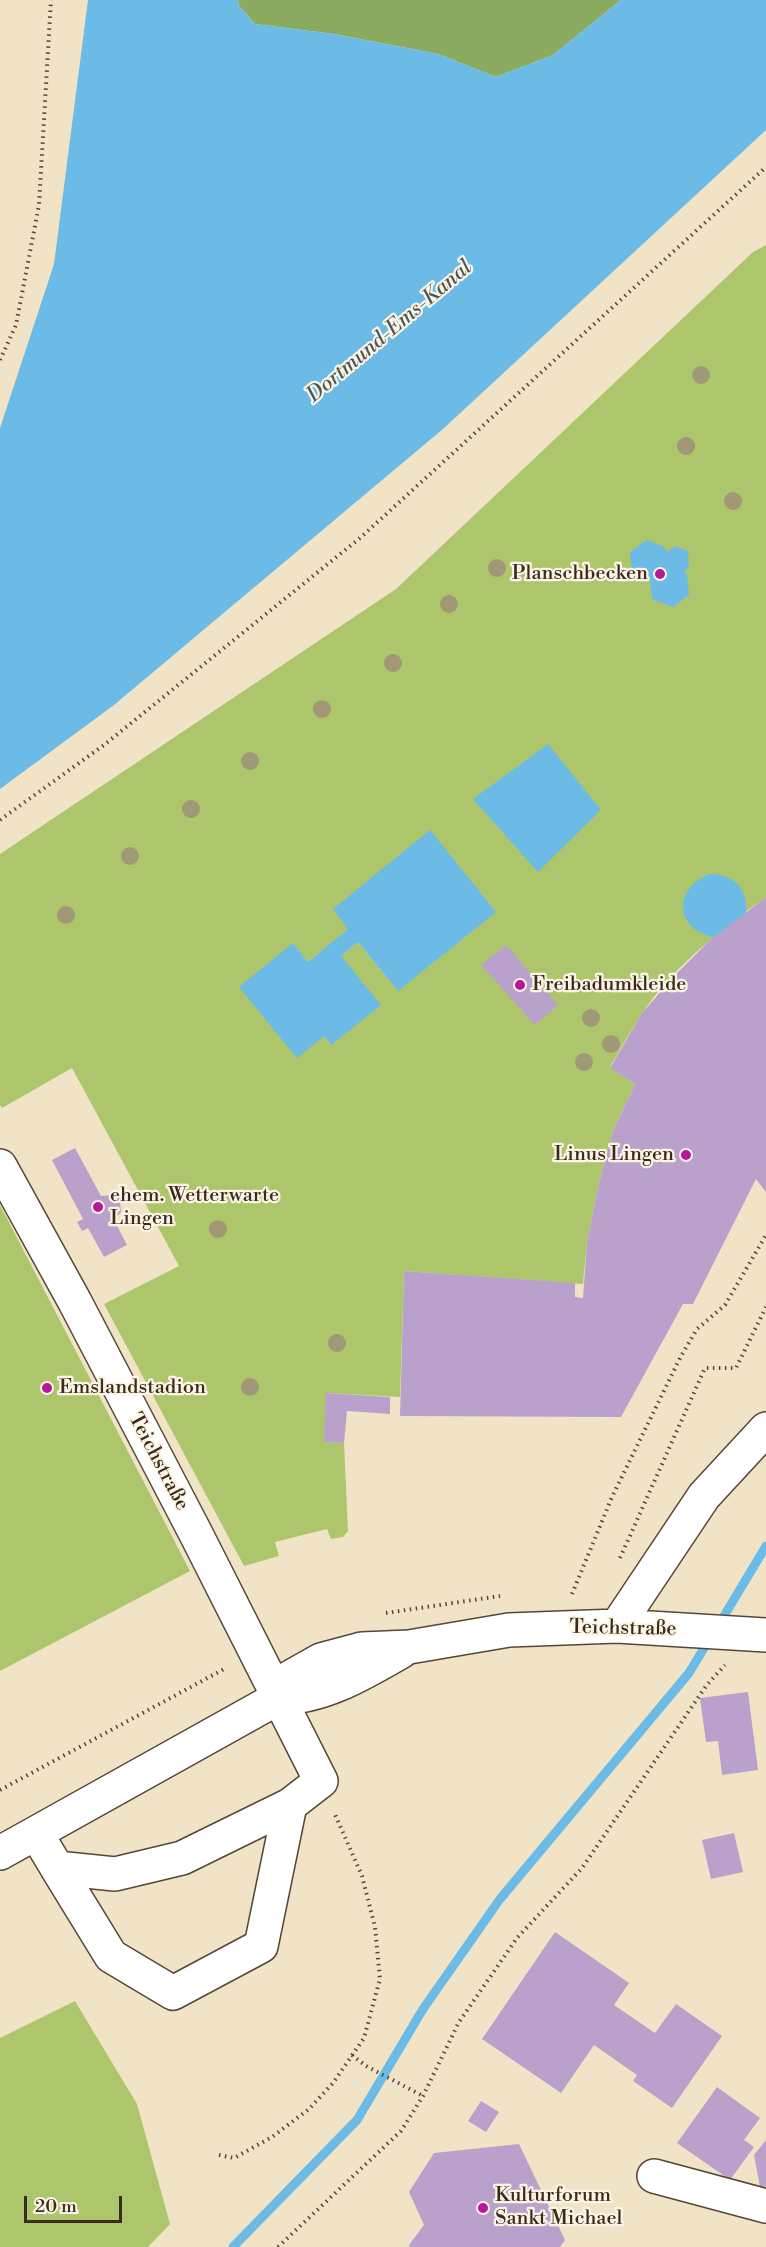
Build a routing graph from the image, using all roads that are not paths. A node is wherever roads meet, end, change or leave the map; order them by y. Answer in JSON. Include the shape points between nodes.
{"nodes":[{"id":1,"x":0,"y":1166,"type":"edge"},
{"id":2,"x":766,"y":1429,"type":"edge"},
{"id":3,"x":617,"y":1626,"type":"junction"},
{"id":4,"x":752,"y":1634,"type":"edge"},
{"id":5,"x":278,"y":1698,"type":"junction"},
{"id":6,"x":290,"y":1805,"type":"junction"},
{"id":7,"x":36,"y":1833,"type":"junction"},
{"id":8,"x":0,"y":1853,"type":"edge"},
{"id":9,"x":57,"y":1868,"type":"junction"},
{"id":10,"x":654,"y":2176,"type":"dead end"},
{"id":11,"x":766,"y":2206,"type":"edge"}],
"edges":[{"from":1,"to":5,"type":"street","name":"Teichstraße","via":[[75,1302]]},
{"from":2,"to":3,"type":"street","via":[[704,1496]]},
{"from":3,"to":4,"type":"street","name":"Teichstraße"},
{"from":3,"to":5,"type":"street","name":"Teichstraße","via":[[509,1630],[409,1647],[333,1687],[299,1698]]},
{"from":5,"to":6,"type":"street","via":[[321,1781]]},
{"from":5,"to":7,"type":"street","name":"Teichstraße"},
{"from":6,"to":9,"type":"street","via":[[182,1858],[115,1874]]},
{"from":6,"to":9,"type":"street","via":[[261,1947],[173,1993],[111,1956]]},
{"from":7,"to":8,"type":"street","name":"Teichstraße"},
{"from":7,"to":9,"type":"street"},
{"from":10,"to":11,"type":"street"}]}
